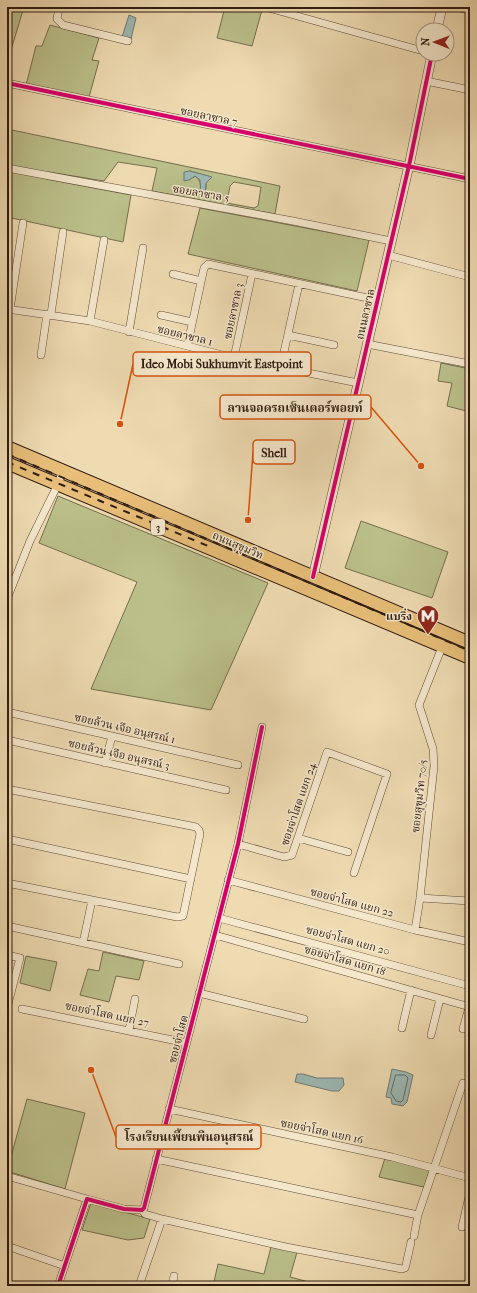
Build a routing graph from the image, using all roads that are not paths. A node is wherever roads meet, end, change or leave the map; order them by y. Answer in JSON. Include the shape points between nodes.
{"nodes":[{"id":1,"x":59,"y":7,"type":"edge"},
{"id":2,"x":265,"y":7,"type":"edge"},
{"id":3,"x":442,"y":7,"type":"edge"},
{"id":4,"x":456,"y":7,"type":"edge"},
{"id":5,"x":288,"y":10,"type":"edge"},
{"id":6,"x":470,"y":11,"type":"edge"},
{"id":7,"x":439,"y":22,"type":"edge"},
{"id":8,"x":128,"y":41,"type":"dead end"},
{"id":9,"x":415,"y":48,"type":"edge"},
{"id":10,"x":430,"y":62,"type":"edge"},
{"id":11,"x":426,"y":81,"type":"junction"},
{"id":12,"x":7,"y":84,"type":"edge"},
{"id":13,"x":470,"y":90,"type":"edge"},
{"id":14,"x":408,"y":166,"type":"junction"},
{"id":15,"x":7,"y":168,"type":"edge"},
{"id":16,"x":470,"y":179,"type":"edge"},
{"id":17,"x":23,"y":223,"type":"dead end"},
{"id":18,"x":63,"y":232,"type":"dead end"},
{"id":19,"x":104,"y":240,"type":"dead end"},
{"id":20,"x":391,"y":241,"type":"junction"},
{"id":21,"x":143,"y":248,"type":"dead end"},
{"id":22,"x":388,"y":255,"type":"junction"},
{"id":23,"x":173,"y":274,"type":"dead end"},
{"id":24,"x":252,"y":274,"type":"junction"},
{"id":25,"x":470,"y":277,"type":"edge"},
{"id":26,"x":201,"y":281,"type":"junction"},
{"id":27,"x":299,"y":284,"type":"junction"},
{"id":28,"x":377,"y":300,"type":"junction"},
{"id":29,"x":8,"y":309,"type":"edge"},
{"id":30,"x":49,"y":314,"type":"junction"},
{"id":31,"x":161,"y":315,"type":"dead end"},
{"id":32,"x":90,"y":321,"type":"junction"},
{"id":33,"x":192,"y":322,"type":"junction"},
{"id":34,"x":129,"y":332,"type":"junction"},
{"id":35,"x":288,"y":335,"type":"junction"},
{"id":36,"x":188,"y":343,"type":"dead end"},
{"id":37,"x":367,"y":344,"type":"junction"},
{"id":38,"x":334,"y":346,"type":"dead end"},
{"id":39,"x":236,"y":353,"type":"dead end"},
{"id":40,"x":41,"y":355,"type":"dead end"},
{"id":41,"x":282,"y":360,"type":"dead end"},
{"id":42,"x":470,"y":364,"type":"edge"},
{"id":43,"x":358,"y":383,"type":"junction"},
{"id":44,"x":7,"y":447,"type":"edge"},
{"id":45,"x":7,"y":463,"type":"edge"},
{"id":46,"x":63,"y":470,"type":"junction"},
{"id":47,"x":58,"y":484,"type":"junction"},
{"id":48,"x":313,"y":577,"type":"junction"},
{"id":49,"x":310,"y":591,"type":"junction"},
{"id":50,"x":7,"y":599,"type":"edge"},
{"id":51,"x":470,"y":643,"type":"edge"},
{"id":52,"x":442,"y":647,"type":"junction"},
{"id":53,"x":470,"y":658,"type":"edge"},
{"id":54,"x":7,"y":712,"type":"edge"},
{"id":55,"x":262,"y":727,"type":"dead end"},
{"id":56,"x":112,"y":736,"type":"junction"},
{"id":57,"x":7,"y":740,"type":"edge"},
{"id":58,"x":106,"y":763,"type":"junction"},
{"id":59,"x":238,"y":766,"type":"dead end"},
{"id":60,"x":7,"y":789,"type":"edge"},
{"id":61,"x":226,"y":790,"type":"dead end"},
{"id":62,"x":298,"y":838,"type":"junction"},
{"id":63,"x":7,"y":839,"type":"edge"},
{"id":64,"x":238,"y":844,"type":"junction"},
{"id":65,"x":348,"y":852,"type":"dead end"},
{"id":66,"x":354,"y":873,"type":"dead end"},
{"id":67,"x":191,"y":879,"type":"junction"},
{"id":68,"x":228,"y":880,"type":"junction"},
{"id":69,"x":7,"y":884,"type":"edge"},
{"id":70,"x":420,"y":898,"type":"junction"},
{"id":71,"x":92,"y":900,"type":"junction"},
{"id":72,"x":470,"y":901,"type":"edge"},
{"id":73,"x":220,"y":918,"type":"junction"},
{"id":74,"x":7,"y":926,"type":"edge"},
{"id":75,"x":415,"y":930,"type":"junction"},
{"id":76,"x":215,"y":935,"type":"junction"},
{"id":77,"x":470,"y":942,"type":"edge"},
{"id":78,"x":83,"y":943,"type":"junction"},
{"id":79,"x":7,"y":955,"type":"edge"},
{"id":80,"x":178,"y":964,"type":"dead end"},
{"id":81,"x":470,"y":986,"type":"edge"},
{"id":82,"x":411,"y":990,"type":"junction"},
{"id":83,"x":199,"y":993,"type":"junction"},
{"id":84,"x":135,"y":999,"type":"dead end"},
{"id":85,"x":440,"y":999,"type":"junction"},
{"id":86,"x":469,"y":1007,"type":"edge"},
{"id":87,"x":7,"y":1008,"type":"edge"},
{"id":88,"x":22,"y":1009,"type":"dead end"},
{"id":89,"x":304,"y":1019,"type":"dead end"},
{"id":90,"x":402,"y":1028,"type":"dead end"},
{"id":91,"x":463,"y":1029,"type":"dead end"},
{"id":92,"x":129,"y":1030,"type":"junction"},
{"id":93,"x":431,"y":1035,"type":"dead end"},
{"id":94,"x":187,"y":1043,"type":"junction"},
{"id":95,"x":463,"y":1083,"type":"dead end"},
{"id":96,"x":169,"y":1109,"type":"junction"},
{"id":97,"x":156,"y":1160,"type":"junction"},
{"id":98,"x":435,"y":1169,"type":"junction"},
{"id":99,"x":7,"y":1176,"type":"edge"},
{"id":100,"x":470,"y":1178,"type":"edge"},
{"id":101,"x":470,"y":1192,"type":"edge"},
{"id":102,"x":87,"y":1199,"type":"junction"},
{"id":103,"x":142,"y":1210,"type":"junction"},
{"id":104,"x":418,"y":1215,"type":"junction"},
{"id":105,"x":162,"y":1219,"type":"junction"},
{"id":106,"x":462,"y":1227,"type":"dead end"},
{"id":107,"x":7,"y":1246,"type":"edge"},
{"id":108,"x":64,"y":1266,"type":"junction"},
{"id":109,"x":174,"y":1276,"type":"dead end"},
{"id":110,"x":58,"y":1286,"type":"edge"},
{"id":111,"x":139,"y":1286,"type":"edge"},
{"id":112,"x":172,"y":1286,"type":"edge"}],
"edges":[{"from":1,"to":8,"type":"street","via":[[57,19],[63,25]]},
{"from":2,"to":5,"type":"street"},
{"from":3,"to":7,"type":"street"},
{"from":4,"to":6,"type":"street"},
{"from":5,"to":9,"type":"street"},
{"from":10,"to":11,"type":"street","name":"ถนนลาซาล"},
{"from":11,"to":13,"type":"street"},
{"from":11,"to":14,"type":"street","name":"ถนนลาซาล"},
{"from":12,"to":14,"type":"street","name":"ซอยลาซาล 7"},
{"from":14,"to":16,"type":"street","name":"ซอยลาซาล 7"},
{"from":14,"to":20,"type":"street","name":"ถนนลาซาล"},
{"from":15,"to":20,"type":"street","name":"ซอยลาซาล 5"},
{"from":17,"to":29,"type":"street"},
{"from":18,"to":30,"type":"street"},
{"from":19,"to":32,"type":"street"},
{"from":20,"to":22,"type":"street","name":"ถนนลาซาล"},
{"from":21,"to":34,"type":"street"},
{"from":22,"to":25,"type":"street"},
{"from":22,"to":28,"type":"street","name":"ถนนลาซาล"},
{"from":23,"to":26,"type":"street"},
{"from":24,"to":26,"type":"street","name":"ซอยลาซาล 3","via":[[208,264],[204,268]]},
{"from":24,"to":27,"type":"street","name":"ซอยลาซาล 3"},
{"from":24,"to":39,"type":"street","name":"ซอยลาซาล 3"},
{"from":26,"to":33,"type":"street","name":"ซอยลาซาล 3"},
{"from":27,"to":28,"type":"street","name":"ซอยลาซาล 3"},
{"from":27,"to":35,"type":"street"},
{"from":28,"to":37,"type":"street","name":"ถนนลาซาล"},
{"from":29,"to":30,"type":"street","name":"ซอยลาซาล 1"},
{"from":30,"to":32,"type":"street","name":"ซอยลาซาล 1"},
{"from":30,"to":40,"type":"street"},
{"from":31,"to":33,"type":"street"},
{"from":32,"to":34,"type":"street","name":"ซอยลาซาล 1"},
{"from":33,"to":36,"type":"street","name":"ซอยลาซาล 3"},
{"from":34,"to":43,"type":"street","name":"ซอยลาซาล 1","via":[[227,357]]},
{"from":35,"to":38,"type":"street"},
{"from":35,"to":41,"type":"street"},
{"from":37,"to":42,"type":"street"},
{"from":37,"to":43,"type":"street","name":"ถนนลาซาล"},
{"from":43,"to":48,"type":"street","name":"ถนนลาซาล"},
{"from":44,"to":46,"type":"highway","name":"ถนนสุขุมวิท","number":"3"},
{"from":45,"to":47,"type":"highway","name":"ถนนสุขุมวิท","number":"3"},
{"from":46,"to":47,"type":"street"},
{"from":46,"to":48,"type":"highway","name":"ถนนสุขุมวิท","number":"3"},
{"from":47,"to":49,"type":"highway","name":"ถนนสุขุมวิท","number":"3"},
{"from":47,"to":50,"type":"street","via":[[30,542]]},
{"from":48,"to":49,"type":"highway"},
{"from":48,"to":51,"type":"highway","name":"ถนนสุขุมวิท","number":"3"},
{"from":49,"to":52,"type":"highway","name":"ถนนสุขุมวิท","number":"3"},
{"from":52,"to":53,"type":"highway","name":"ถนนสุขุมวิท","number":"3"},
{"from":52,"to":70,"type":"street","name":"ซอยสุขุมวิท 70/5","via":[[419,705],[434,756]]},
{"from":54,"to":56,"type":"street","name":"ซอยล้วน-เจือ อนุสรณ์ 1"},
{"from":55,"to":64,"type":"street","name":"ซอยจ่าโสด"},
{"from":56,"to":58,"type":"street"},
{"from":56,"to":59,"type":"street","name":"ซอยล้วน-เจือ อนุสรณ์ 1"},
{"from":57,"to":58,"type":"street","name":"ซอยล้วน-เจือ อนุสรณ์ 3"},
{"from":58,"to":61,"type":"street","name":"ซอยล้วน-เจือ อนุสรณ์ 3"},
{"from":60,"to":67,"type":"street","via":[[196,827],[200,834]]},
{"from":62,"to":64,"type":"street","name":"ซอยจ่าโสด แยก 24","via":[[292,855],[288,857]]},
{"from":62,"to":65,"type":"street"},
{"from":62,"to":66,"type":"street","name":"ซอยจ่าโสด แยก 24","via":[[327,752],[387,774]]},
{"from":63,"to":67,"type":"street"},
{"from":64,"to":68,"type":"street","name":"ซอยจ่าโสด"},
{"from":67,"to":71,"type":"street","via":[[182,916]]},
{"from":68,"to":73,"type":"street","name":"ซอยจ่าโสด"},
{"from":68,"to":75,"type":"street","name":"ซอยจ่าโสด แยก 22"},
{"from":69,"to":71,"type":"street"},
{"from":70,"to":72,"type":"street"},
{"from":70,"to":75,"type":"street","name":"ซอยสุขุมวิท 70/5"},
{"from":71,"to":78,"type":"street"},
{"from":73,"to":76,"type":"street","name":"ซอยจ่าโสด"},
{"from":73,"to":81,"type":"street","name":"ซอยจ่าโสด แยก 20"},
{"from":74,"to":78,"type":"street"},
{"from":75,"to":77,"type":"street","name":"ซอยจ่าโสด แยก 22"},
{"from":76,"to":82,"type":"street","name":"ซอยจ่าโสด แยก 18"},
{"from":76,"to":83,"type":"street","name":"ซอยจ่าโสด"},
{"from":78,"to":80,"type":"street"},
{"from":79,"to":87,"type":"street","via":[[20,958]]},
{"from":82,"to":85,"type":"street","name":"ซอยจ่าโสด แยก 18"},
{"from":82,"to":90,"type":"street"},
{"from":83,"to":89,"type":"street"},
{"from":83,"to":94,"type":"street","name":"ซอยจ่าโสด"},
{"from":84,"to":92,"type":"street"},
{"from":85,"to":86,"type":"street","name":"ซอยจ่าโสด แยก 18"},
{"from":85,"to":93,"type":"street"},
{"from":86,"to":91,"type":"street"},
{"from":88,"to":92,"type":"street","name":"ซอยจ่าโสด แยก 27"},
{"from":92,"to":94,"type":"street","name":"ซอยจ่าโสด แยก 27"},
{"from":94,"to":96,"type":"street","name":"ซอยจ่าโสด"},
{"from":95,"to":98,"type":"street"},
{"from":96,"to":97,"type":"street","name":"ซอยจ่าโสด"},
{"from":96,"to":98,"type":"street","name":"ซอยจ่าโสด แยก 16","via":[[392,1157]]},
{"from":97,"to":103,"type":"street","name":"ซอยจ่าโสด"},
{"from":97,"to":104,"type":"street"},
{"from":98,"to":100,"type":"street","name":"ซอยจ่าโสด แยก 16"},
{"from":98,"to":104,"type":"street"},
{"from":99,"to":102,"type":"street"},
{"from":101,"to":106,"type":"street"},
{"from":102,"to":103,"type":"street","via":[[124,1209]]},
{"from":102,"to":108,"type":"street"},
{"from":103,"to":105,"type":"street","via":[[145,1214]]},
{"from":104,"to":105,"type":"street","via":[[406,1265],[402,1269]]},
{"from":105,"to":111,"type":"street"},
{"from":107,"to":108,"type":"street"},
{"from":108,"to":110,"type":"street"},
{"from":109,"to":112,"type":"street"}]}
